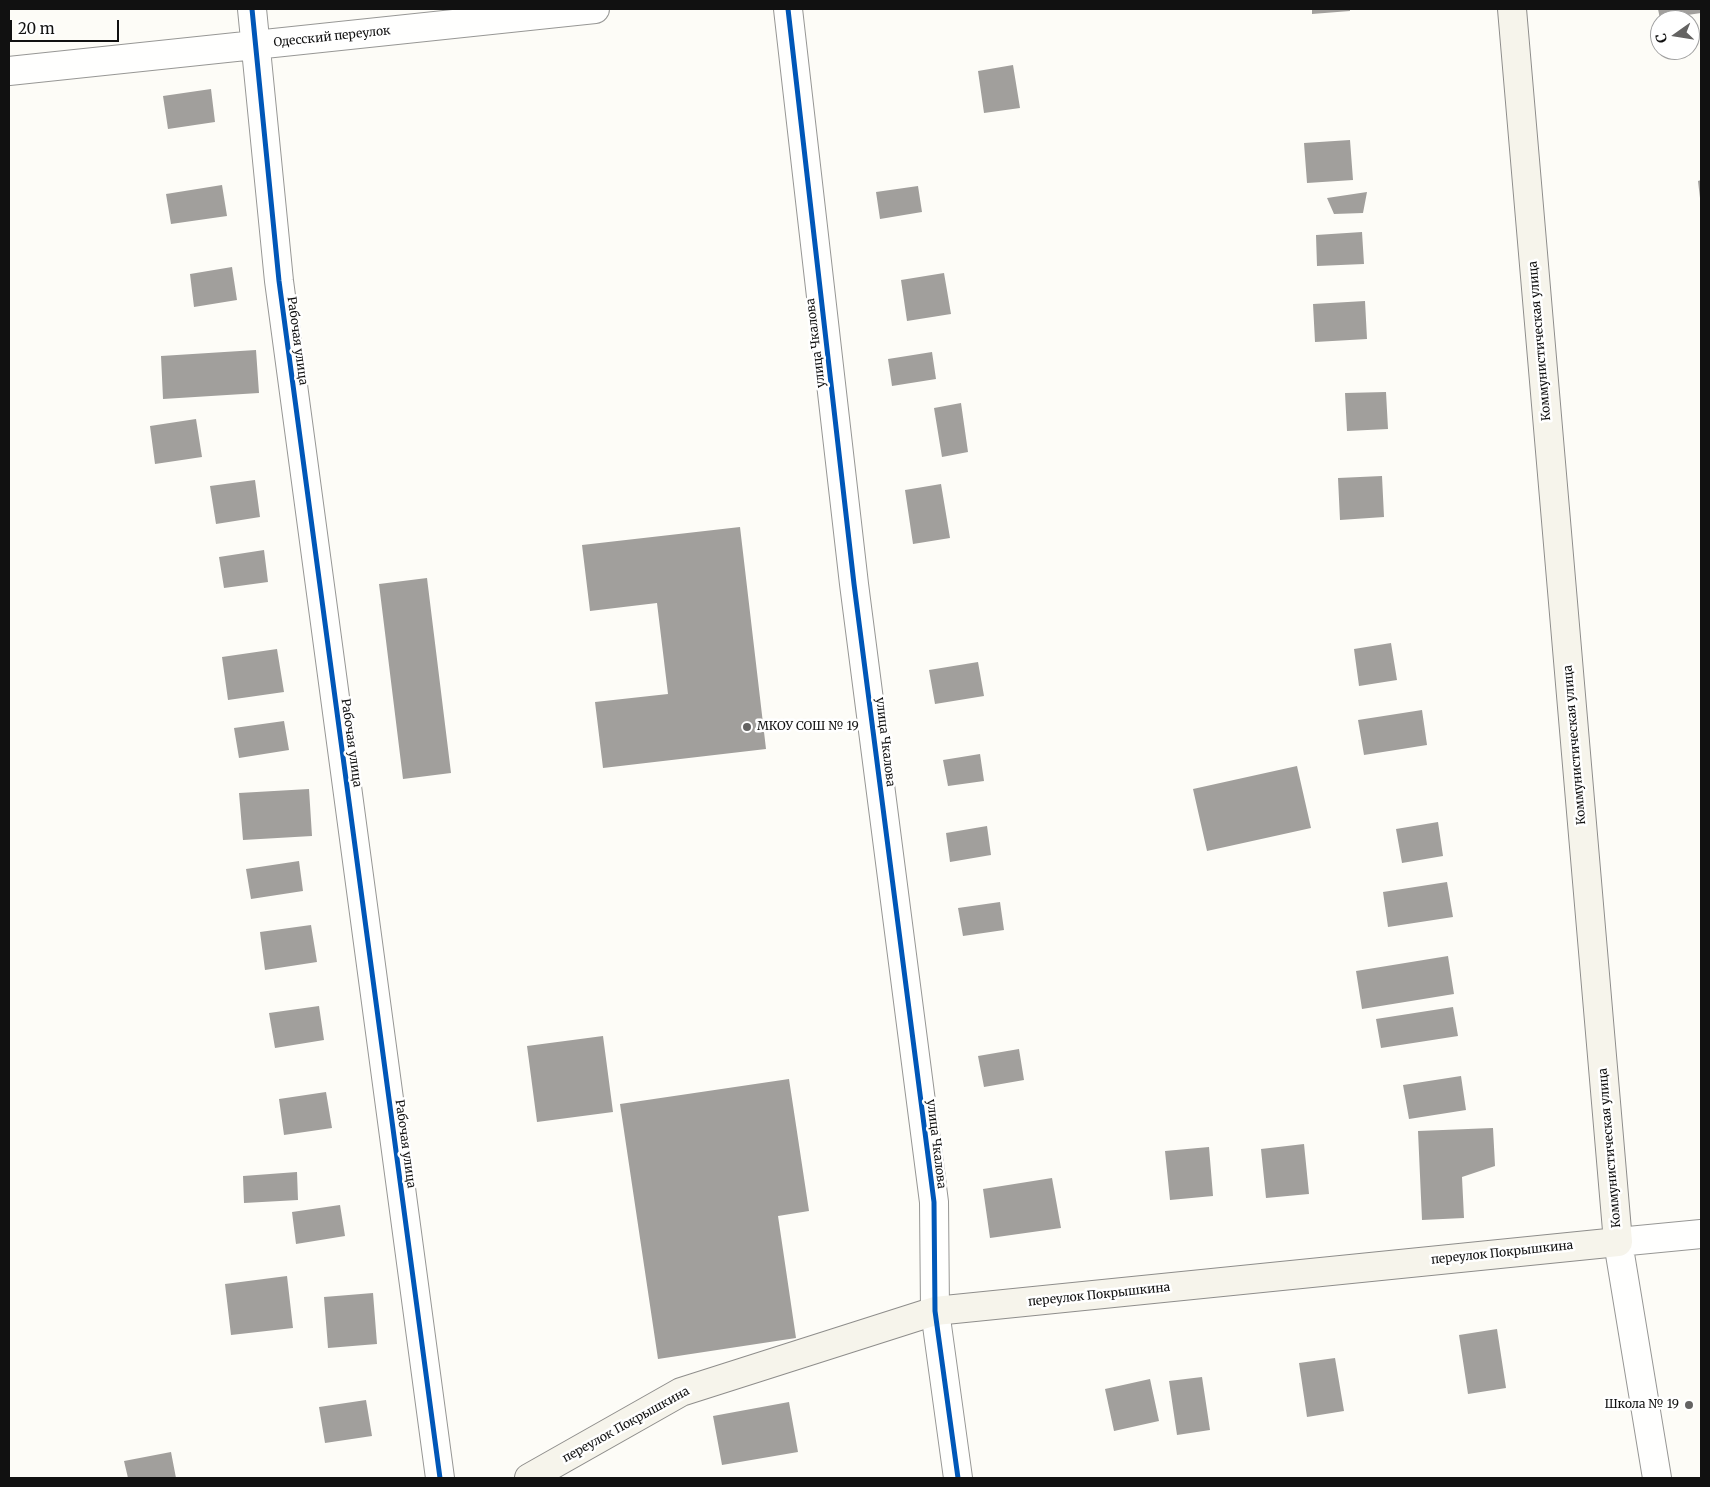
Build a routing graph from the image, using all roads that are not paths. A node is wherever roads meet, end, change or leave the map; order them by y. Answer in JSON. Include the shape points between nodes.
{"nodes":[{"id":1,"x":252,"y":9,"type":"edge"},
{"id":2,"x":595,"y":9,"type":"edge"},
{"id":3,"x":788,"y":9,"type":"edge"},
{"id":4,"x":1512,"y":9,"type":"edge"},
{"id":5,"x":255,"y":46,"type":"junction"},
{"id":6,"x":9,"y":71,"type":"edge"},
{"id":7,"x":1701,"y":1234,"type":"edge"},
{"id":8,"x":1618,"y":1242,"type":"junction"},
{"id":9,"x":935,"y":1311,"type":"junction"},
{"id":10,"x":440,"y":1478,"type":"edge"},
{"id":11,"x":529,"y":1478,"type":"edge"},
{"id":12,"x":958,"y":1478,"type":"edge"},
{"id":13,"x":1657,"y":1478,"type":"edge"}],
"edges":[{"from":1,"to":5,"type":"street","name":"Рабочая улица"},
{"from":2,"to":5,"type":"street","name":"Одесский переулок"},
{"from":3,"to":9,"type":"street","name":"улица Чкалова","via":[[854,584],[934,1202]]},
{"from":4,"to":8,"type":"street","name":"Коммунистическая улица"},
{"from":5,"to":6,"type":"street","name":"Одесский переулок"},
{"from":5,"to":10,"type":"street","name":"Рабочая улица","via":[[279,281]]},
{"from":7,"to":8,"type":"street","name":"переулок Покрышкина"},
{"from":8,"to":9,"type":"street","name":"переулок Покрышкина"},
{"from":8,"to":13,"type":"street","name":"Коммунистическая улица"},
{"from":9,"to":11,"type":"street","name":"переулок Покрышкина","via":[[681,1392]]},
{"from":9,"to":12,"type":"street","name":"улица Чкалова"}]}
